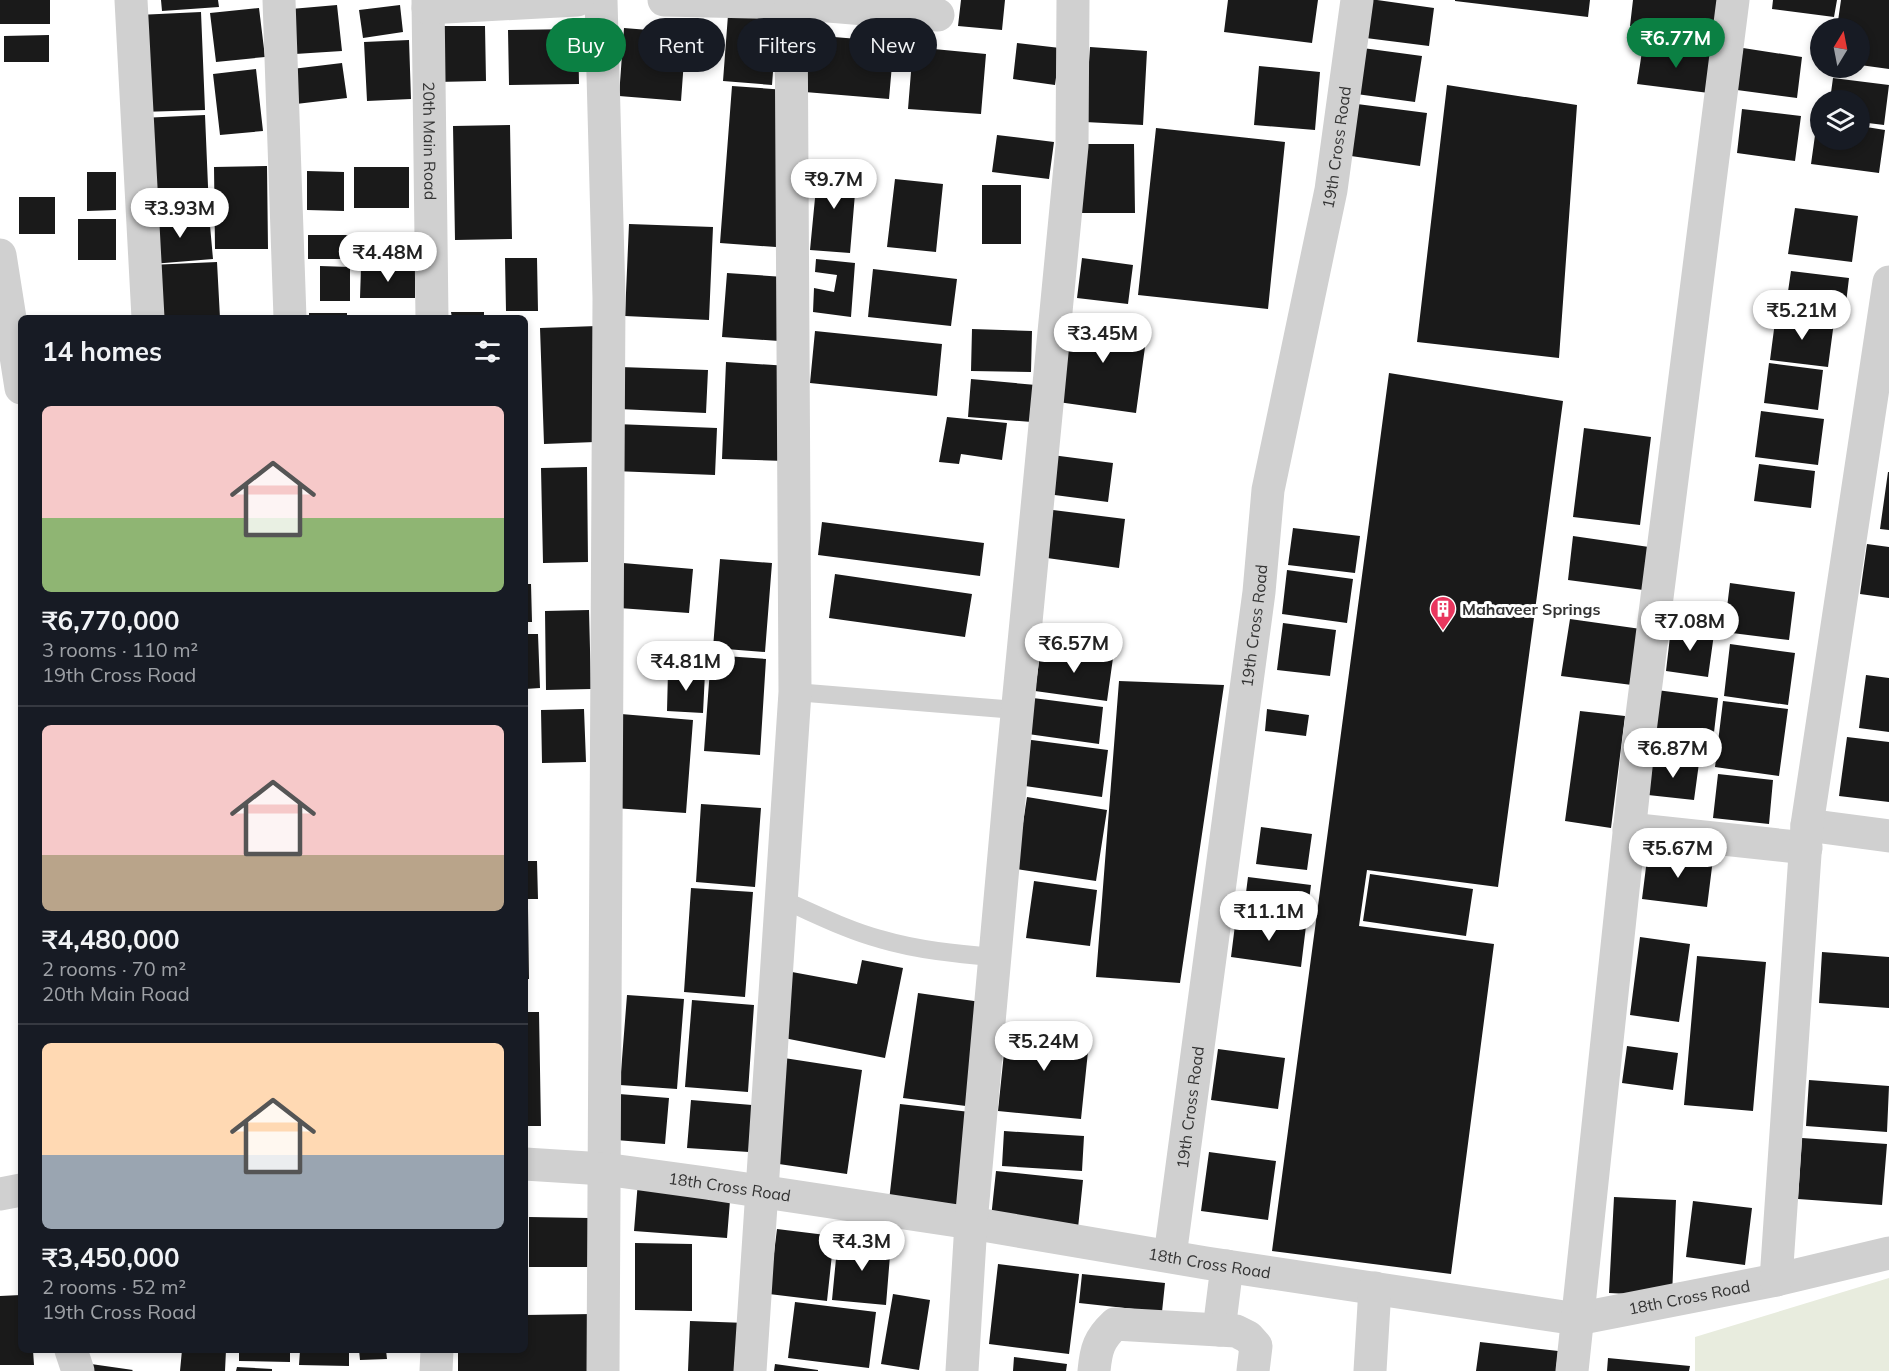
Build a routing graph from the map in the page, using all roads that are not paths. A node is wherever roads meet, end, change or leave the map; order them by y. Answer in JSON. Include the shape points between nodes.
{"nodes":[{"id":1,"x":131,"y":0,"type":"edge"},
{"id":2,"x":279,"y":0,"type":"edge"},
{"id":3,"x":577,"y":0,"type":"edge"},
{"id":4,"x":601,"y":0,"type":"edge"},
{"id":5,"x":664,"y":0,"type":"edge"},
{"id":6,"x":1073,"y":0,"type":"edge"},
{"id":7,"x":1357,"y":0,"type":"edge"},
{"id":8,"x":1733,"y":0,"type":"edge"},
{"id":9,"x":791,"y":1,"type":"edge"},
{"id":10,"x":428,"y":4,"type":"edge"},
{"id":11,"x":938,"y":15,"type":"dead end"},
{"id":12,"x":0,"y":255,"type":"edge"},
{"id":13,"x":1889,"y":282,"type":"edge"},
{"id":14,"x":148,"y":315,"type":"edge"},
{"id":15,"x":290,"y":315,"type":"edge"},
{"id":16,"x":432,"y":315,"type":"edge"},
{"id":17,"x":18,"y":369,"type":"edge"},
{"id":18,"x":795,"y":692,"type":"junction"},
{"id":19,"x":1016,"y":710,"type":"dead end"},
{"id":20,"x":1629,"y":829,"type":"junction"},
{"id":21,"x":1889,"y":836,"type":"edge"},
{"id":22,"x":1807,"y":837,"type":"junction"},
{"id":23,"x":782,"y":899,"type":"junction"},
{"id":24,"x":995,"y":957,"type":"junction"},
{"id":25,"x":528,"y":1164,"type":"edge"},
{"id":26,"x":604,"y":1169,"type":"junction"},
{"id":27,"x":763,"y":1191,"type":"junction"},
{"id":28,"x":971,"y":1223,"type":"junction"},
{"id":29,"x":1889,"y":1253,"type":"edge"},
{"id":30,"x":1170,"y":1256,"type":"junction"},
{"id":31,"x":1227,"y":1266,"type":"junction"},
{"id":32,"x":1776,"y":1280,"type":"junction"},
{"id":33,"x":1376,"y":1288,"type":"junction"},
{"id":34,"x":1577,"y":1319,"type":"junction"},
{"id":35,"x":1218,"y":1330,"type":"junction"},
{"id":36,"x":72,"y":1353,"type":"edge"},
{"id":37,"x":437,"y":1353,"type":"edge"},
{"id":38,"x":78,"y":1371,"type":"edge"},
{"id":39,"x":436,"y":1371,"type":"edge"},
{"id":40,"x":603,"y":1371,"type":"edge"},
{"id":41,"x":750,"y":1371,"type":"edge"},
{"id":42,"x":962,"y":1371,"type":"edge"},
{"id":43,"x":1094,"y":1371,"type":"edge"},
{"id":44,"x":1253,"y":1371,"type":"edge"},
{"id":45,"x":1370,"y":1371,"type":"edge"},
{"id":46,"x":1572,"y":1371,"type":"edge"}],
"edges":[{"from":1,"to":14,"type":"street"},
{"from":2,"to":15,"type":"street"},
{"from":3,"to":10,"type":"street"},
{"from":4,"to":26,"type":"street","via":[[609,298]]},
{"from":5,"to":9,"type":"street"},
{"from":6,"to":24,"type":"street","via":[[1072,146]]},
{"from":7,"to":30,"type":"street","name":"19th Cross Road","via":[[1331,190],[1268,490],[1258,604]]},
{"from":8,"to":20,"type":"street"},
{"from":9,"to":11,"type":"street"},
{"from":9,"to":18,"type":"street"},
{"from":10,"to":16,"type":"street","name":"20th Main Road"},
{"from":12,"to":17,"type":"street"},
{"from":13,"to":22,"type":"street"},
{"from":18,"to":19,"type":"lane"},
{"from":18,"to":23,"type":"street"},
{"from":20,"to":22,"type":"street"},
{"from":20,"to":34,"type":"street"},
{"from":21,"to":22,"type":"street"},
{"from":22,"to":32,"type":"street"},
{"from":23,"to":24,"type":"lane","via":[[880,939]]},
{"from":23,"to":27,"type":"street"},
{"from":24,"to":28,"type":"street"},
{"from":25,"to":26,"type":"street","name":"18th Cross Road"},
{"from":26,"to":27,"type":"street","name":"18th Cross Road"},
{"from":26,"to":40,"type":"street"},
{"from":27,"to":28,"type":"street","name":"18th Cross Road"},
{"from":27,"to":41,"type":"street"},
{"from":28,"to":30,"type":"street","name":"18th Cross Road"},
{"from":28,"to":42,"type":"street"},
{"from":29,"to":32,"type":"street","name":"18th Cross Road"},
{"from":30,"to":31,"type":"street","name":"18th Cross Road"},
{"from":31,"to":33,"type":"street","name":"18th Cross Road"},
{"from":31,"to":35,"type":"street"},
{"from":32,"to":34,"type":"street","name":"18th Cross Road"},
{"from":33,"to":34,"type":"street","name":"18th Cross Road"},
{"from":33,"to":45,"type":"street"},
{"from":34,"to":46,"type":"street"},
{"from":35,"to":43,"type":"street","via":[[1115,1324],[1103,1335]]},
{"from":35,"to":44,"type":"street","via":[[1236,1331],[1256,1346]]},
{"from":36,"to":38,"type":"street"},
{"from":37,"to":39,"type":"street"}]}
